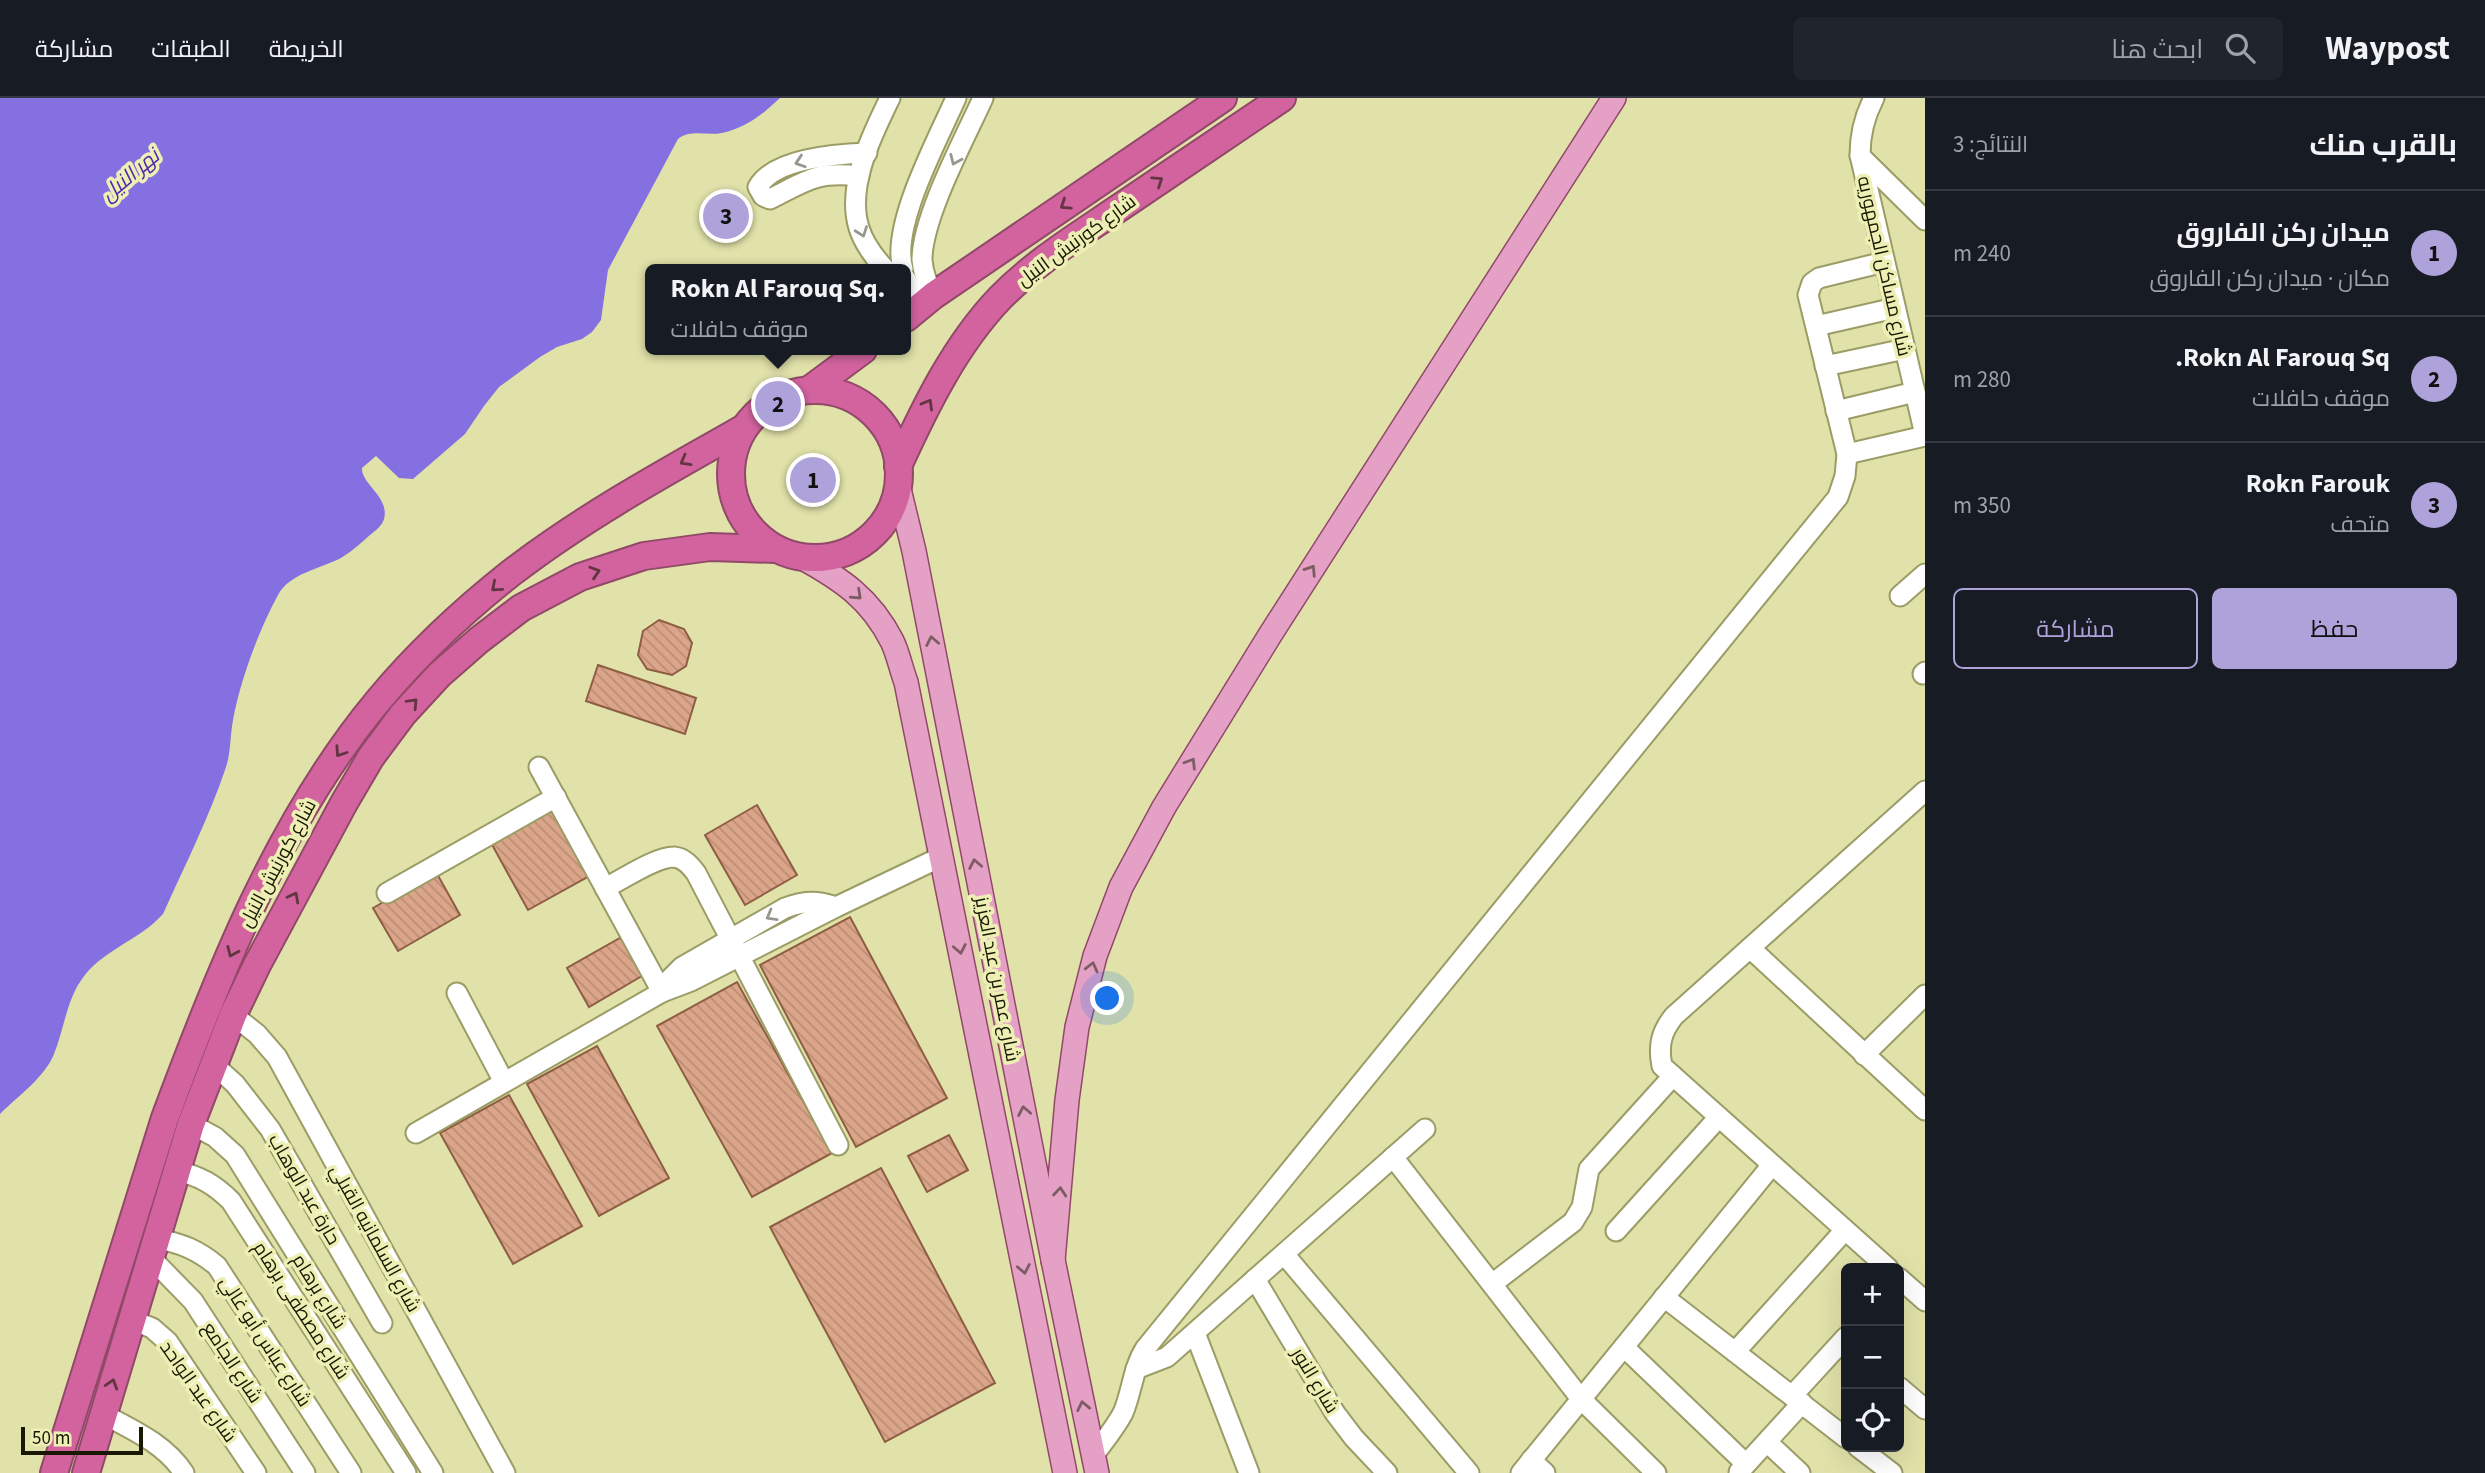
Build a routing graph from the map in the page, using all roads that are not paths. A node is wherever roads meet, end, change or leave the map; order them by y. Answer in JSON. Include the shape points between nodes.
{"nodes":[{"id":1,"x":890,"y":98,"type":"edge"},
{"id":2,"x":956,"y":98,"type":"edge"},
{"id":3,"x":983,"y":98,"type":"edge"},
{"id":4,"x":1223,"y":98,"type":"edge"},
{"id":5,"x":1282,"y":98,"type":"edge"},
{"id":6,"x":1614,"y":98,"type":"edge"},
{"id":7,"x":1874,"y":98,"type":"edge"},
{"id":8,"x":867,"y":153,"type":"junction"},
{"id":9,"x":1860,"y":155,"type":"junction"},
{"id":10,"x":859,"y":176,"type":"junction"},
{"id":11,"x":1923,"y":214,"type":"edge"},
{"id":12,"x":1884,"y":262,"type":"junction"},
{"id":13,"x":881,"y":264,"type":"edge"},
{"id":14,"x":901,"y":264,"type":"edge"},
{"id":15,"x":912,"y":291,"type":"edge"},
{"id":16,"x":1895,"y":308,"type":"junction"},
{"id":17,"x":1816,"y":326,"type":"junction"},
{"id":18,"x":1905,"y":349,"type":"junction"},
{"id":19,"x":856,"y":355,"type":"edge"},
{"id":20,"x":1825,"y":366,"type":"junction"},
{"id":21,"x":809,"y":390,"type":"junction"},
{"id":22,"x":1915,"y":392,"type":"junction"},
{"id":23,"x":1836,"y":411,"type":"junction"},
{"id":24,"x":744,"y":428,"type":"junction"},
{"id":25,"x":1925,"y":436,"type":"edge"},
{"id":26,"x":1847,"y":454,"type":"junction"},
{"id":27,"x":898,"y":475,"type":"junction"},
{"id":28,"x":789,"y":553,"type":"junction"},
{"id":29,"x":1925,"y":574,"type":"edge"},
{"id":30,"x":1900,"y":596,"type":"dead end"},
{"id":31,"x":539,"y":767,"type":"dead end"},
{"id":32,"x":1925,"y":791,"type":"edge"},
{"id":33,"x":556,"y":797,"type":"junction"},
{"id":34,"x":941,"y":858,"type":"junction"},
{"id":35,"x":605,"y":888,"type":"junction"},
{"id":36,"x":387,"y":893,"type":"dead end"},
{"id":37,"x":836,"y":907,"type":"junction"},
{"id":38,"x":731,"y":939,"type":"junction"},
{"id":39,"x":1750,"y":948,"type":"junction"},
{"id":40,"x":740,"y":957,"type":"junction"},
{"id":41,"x":662,"y":992,"type":"junction"},
{"id":42,"x":457,"y":993,"type":"dead end"},
{"id":43,"x":1925,"y":995,"type":"edge"},
{"id":44,"x":233,"y":1015,"type":"junction"},
{"id":45,"x":1864,"y":1055,"type":"junction"},
{"id":46,"x":214,"y":1065,"type":"junction"},
{"id":47,"x":1673,"y":1076,"type":"junction"},
{"id":48,"x":504,"y":1083,"type":"junction"},
{"id":49,"x":1925,"y":1111,"type":"edge"},
{"id":50,"x":1719,"y":1117,"type":"junction"},
{"id":51,"x":191,"y":1125,"type":"junction"},
{"id":52,"x":1425,"y":1129,"type":"dead end"},
{"id":53,"x":416,"y":1133,"type":"dead end"},
{"id":54,"x":838,"y":1145,"type":"dead end"},
{"id":55,"x":1393,"y":1157,"type":"junction"},
{"id":56,"x":1772,"y":1165,"type":"junction"},
{"id":57,"x":177,"y":1171,"type":"junction"},
{"id":58,"x":1846,"y":1230,"type":"junction"},
{"id":59,"x":1616,"y":1231,"type":"dead end"},
{"id":60,"x":154,"y":1248,"type":"junction"},
{"id":61,"x":1284,"y":1254,"type":"junction"},
{"id":62,"x":1053,"y":1260,"type":"junction"},
{"id":63,"x":1882,"y":1263,"type":"edge"},
{"id":64,"x":1255,"y":1279,"type":"junction"},
{"id":65,"x":1904,"y":1283,"type":"edge"},
{"id":66,"x":1492,"y":1284,"type":"junction"},
{"id":67,"x":1664,"y":1297,"type":"junction"},
{"id":68,"x":1925,"y":1301,"type":"edge"},
{"id":69,"x":132,"y":1320,"type":"junction"},
{"id":70,"x":382,"y":1323,"type":"dead end"},
{"id":71,"x":1195,"y":1333,"type":"junction"},
{"id":72,"x":1841,"y":1343,"type":"edge"},
{"id":73,"x":1624,"y":1347,"type":"junction"},
{"id":74,"x":1735,"y":1352,"type":"junction"},
{"id":75,"x":1136,"y":1369,"type":"junction"},
{"id":76,"x":1901,"y":1389,"type":"edge"},
{"id":77,"x":1581,"y":1399,"type":"junction"},
{"id":78,"x":1797,"y":1399,"type":"junction"},
{"id":79,"x":1925,"y":1409,"type":"edge"},
{"id":80,"x":103,"y":1415,"type":"junction"},
{"id":81,"x":1841,"y":1434,"type":"edge"},
{"id":82,"x":1766,"y":1441,"type":"junction"},
{"id":83,"x":1865,"y":1452,"type":"edge"},
{"id":84,"x":1095,"y":1464,"type":"edge"},
{"id":85,"x":1532,"y":1469,"type":"edge"},
{"id":86,"x":1742,"y":1469,"type":"edge"},
{"id":87,"x":54,"y":1473,"type":"edge"},
{"id":88,"x":86,"y":1473,"type":"edge"},
{"id":89,"x":184,"y":1473,"type":"edge"},
{"id":90,"x":256,"y":1473,"type":"edge"},
{"id":91,"x":305,"y":1473,"type":"edge"},
{"id":92,"x":351,"y":1473,"type":"edge"},
{"id":93,"x":406,"y":1473,"type":"edge"},
{"id":94,"x":433,"y":1473,"type":"edge"},
{"id":95,"x":505,"y":1473,"type":"edge"},
{"id":96,"x":1065,"y":1473,"type":"edge"},
{"id":97,"x":1248,"y":1473,"type":"edge"},
{"id":98,"x":1387,"y":1473,"type":"edge"},
{"id":99,"x":1469,"y":1473,"type":"edge"},
{"id":100,"x":1656,"y":1473,"type":"edge"},
{"id":101,"x":1800,"y":1473,"type":"edge"},
{"id":102,"x":1892,"y":1473,"type":"edge"}],
"edges":[{"from":1,"to":8,"type":"street"},
{"from":2,"to":14,"type":"street","via":[[902,229]]},
{"from":3,"to":15,"type":"street","one_way":true,"via":[[937,200],[922,259],[926,280]]},
{"from":4,"to":15,"type":"highway","name":"شارع كورنيش النيل","one_way":true},
{"from":27,"to":5,"type":"highway","name":"شارع كورنيش النيل","one_way":true,"via":[[919,419],[978,324],[1000,298],[1057,250]]},
{"from":62,"to":6,"type":"main road","one_way":true,"via":[[1077,1027],[1095,956],[1121,887],[1164,807],[1263,647]]},
{"from":7,"to":9,"type":"street","name":"شارع مساكن الجمهوريه","via":[[1860,135]]},
{"from":8,"to":10,"type":"street"},
{"from":8,"to":10,"type":"street","one_way":true,"via":[[803,160],[758,187],[770,199],[820,176]]},
{"from":9,"to":11,"type":"street"},
{"from":9,"to":12,"type":"street","name":"شارع مساكن الجمهوريه"},
{"from":10,"to":13,"type":"street","one_way":true,"via":[[855,202],[859,228]]},
{"from":12,"to":16,"type":"street","name":"شارع مساكن الجمهوريه"},
{"from":12,"to":17,"type":"street","via":[[1812,283],[1808,295]]},
{"from":16,"to":17,"type":"street"},
{"from":16,"to":18,"type":"street","name":"شارع مساكن الجمهوريه"},
{"from":17,"to":20,"type":"street"},
{"from":18,"to":20,"type":"street"},
{"from":18,"to":22,"type":"street","name":"شارع مساكن الجمهوريه"},
{"from":19,"to":21,"type":"highway"},
{"from":20,"to":23,"type":"street"},
{"from":21,"to":24,"type":"highway","via":[[783,396],[761,409]]},
{"from":21,"to":27,"type":"highway","via":[[851,398],[869,410],[893,445]]},
{"from":22,"to":23,"type":"street"},
{"from":22,"to":25,"type":"street","name":"شارع مساكن الجمهوريه"},
{"from":23,"to":26,"type":"street"},
{"from":24,"to":28,"type":"highway","via":[[732,460],[733,495],[749,527]]},
{"from":24,"to":87,"type":"highway","name":"شارع كورنيش النيل","one_way":true,"via":[[588,518],[511,574],[407,668],[370,710],[325,774],[274,862],[186,1063]]},
{"from":25,"to":26,"type":"street"},
{"from":26,"to":75,"type":"street","via":[[1838,497],[1145,1349]]},
{"from":27,"to":28,"type":"highway","via":[[892,506],[865,542],[824,558]]},
{"from":62,"to":27,"type":"main road","name":"شارع عمر بن عبد العزيز","one_way":true},
{"from":28,"to":34,"type":"main road","name":"شارع عمر بن عبد العزيز","one_way":true,"via":[[838,577],[869,606],[892,642],[906,682]]},
{"from":44,"to":28,"type":"highway","name":"شارع كورنيش النيل","one_way":true,"via":[[372,757],[421,694],[479,640],[522,608],[580,577],[644,556],[710,547]]},
{"from":29,"to":30,"type":"street"},
{"from":31,"to":33,"type":"street"},
{"from":32,"to":39,"type":"street"},
{"from":33,"to":35,"type":"street"},
{"from":33,"to":36,"type":"street"},
{"from":34,"to":37,"type":"street"},
{"from":34,"to":96,"type":"main road","name":"شارع عمر بن عبد العزيز","one_way":true},
{"from":35,"to":38,"type":"street","via":[[662,859],[676,857],[688,862],[696,873]]},
{"from":35,"to":41,"type":"street"},
{"from":37,"to":38,"type":"street","one_way":true,"via":[[802,902]]},
{"from":37,"to":40,"type":"street"},
{"from":38,"to":40,"type":"street"},
{"from":38,"to":41,"type":"street","via":[[674,974]]},
{"from":39,"to":45,"type":"street"},
{"from":39,"to":47,"type":"street","via":[[1665,1026],[1659,1053],[1662,1066]]},
{"from":40,"to":41,"type":"street"},
{"from":40,"to":54,"type":"street"},
{"from":41,"to":48,"type":"street"},
{"from":42,"to":48,"type":"street"},
{"from":43,"to":45,"type":"street"},
{"from":44,"to":46,"type":"highway","name":"شارع كورنيش النيل"},
{"from":44,"to":95,"type":"street","name":"شارع السلمانيه القبلي","via":[[277,1057]]},
{"from":45,"to":49,"type":"street"},
{"from":46,"to":51,"type":"highway","name":"شارع كورنيش النيل"},
{"from":46,"to":70,"type":"street","name":"حارة عبد الوهاب","via":[[270,1129]]},
{"from":47,"to":50,"type":"street"},
{"from":47,"to":66,"type":"street","via":[[1589,1169],[1582,1208],[1573,1222]]},
{"from":48,"to":53,"type":"street"},
{"from":50,"to":56,"type":"street"},
{"from":50,"to":59,"type":"street"},
{"from":51,"to":57,"type":"highway","name":"شارع كورنيش النيل"},
{"from":51,"to":94,"type":"street","name":"شارع برهام","via":[[215,1137],[235,1155]]},
{"from":52,"to":55,"type":"street"},
{"from":55,"to":61,"type":"street"},
{"from":55,"to":66,"type":"street"},
{"from":56,"to":58,"type":"street"},
{"from":56,"to":67,"type":"street"},
{"from":57,"to":60,"type":"highway","name":"شارع كورنيش النيل"},
{"from":57,"to":93,"type":"street","name":"شارع مصطفى برهام","via":[[207,1181],[231,1201]]},
{"from":58,"to":63,"type":"street"},
{"from":58,"to":74,"type":"street"},
{"from":60,"to":69,"type":"highway","name":"شارع كورنيش النيل"},
{"from":60,"to":91,"type":"street","name":"شارع الجامع"},
{"from":60,"to":92,"type":"street","name":"شارع عباس أبو غالي","via":[[179,1243],[217,1266]]},
{"from":61,"to":64,"type":"street"},
{"from":61,"to":99,"type":"street"},
{"from":84,"to":62,"type":"main road","name":"شارع عمر بن عبد العزيز","one_way":true},
{"from":64,"to":71,"type":"street"},
{"from":64,"to":98,"type":"street","name":"شارع النور","via":[[1335,1413]]},
{"from":65,"to":68,"type":"street"},
{"from":66,"to":77,"type":"street"},
{"from":67,"to":73,"type":"street"},
{"from":67,"to":74,"type":"street"},
{"from":80,"to":69,"type":"highway","name":"شارع كورنيش النيل","one_way":true},
{"from":69,"to":90,"type":"street","name":"شارع عبد الواحد","via":[[152,1328],[168,1342]]},
{"from":71,"to":75,"type":"street","via":[[1167,1357]]},
{"from":71,"to":97,"type":"street"},
{"from":72,"to":78,"type":"street"},
{"from":73,"to":77,"type":"street"},
{"from":73,"to":86,"type":"street"},
{"from":74,"to":78,"type":"street"},
{"from":75,"to":84,"type":"street","via":[[1128,1399]]},
{"from":76,"to":79,"type":"street"},
{"from":77,"to":85,"type":"street"},
{"from":77,"to":100,"type":"street"},
{"from":78,"to":81,"type":"street"},
{"from":78,"to":82,"type":"street"},
{"from":80,"to":88,"type":"highway","name":"شارع كورنيش النيل"},
{"from":80,"to":89,"type":"street","via":[[152,1440]]},
{"from":82,"to":86,"type":"street"},
{"from":82,"to":101,"type":"street"},
{"from":83,"to":102,"type":"street"}]}
